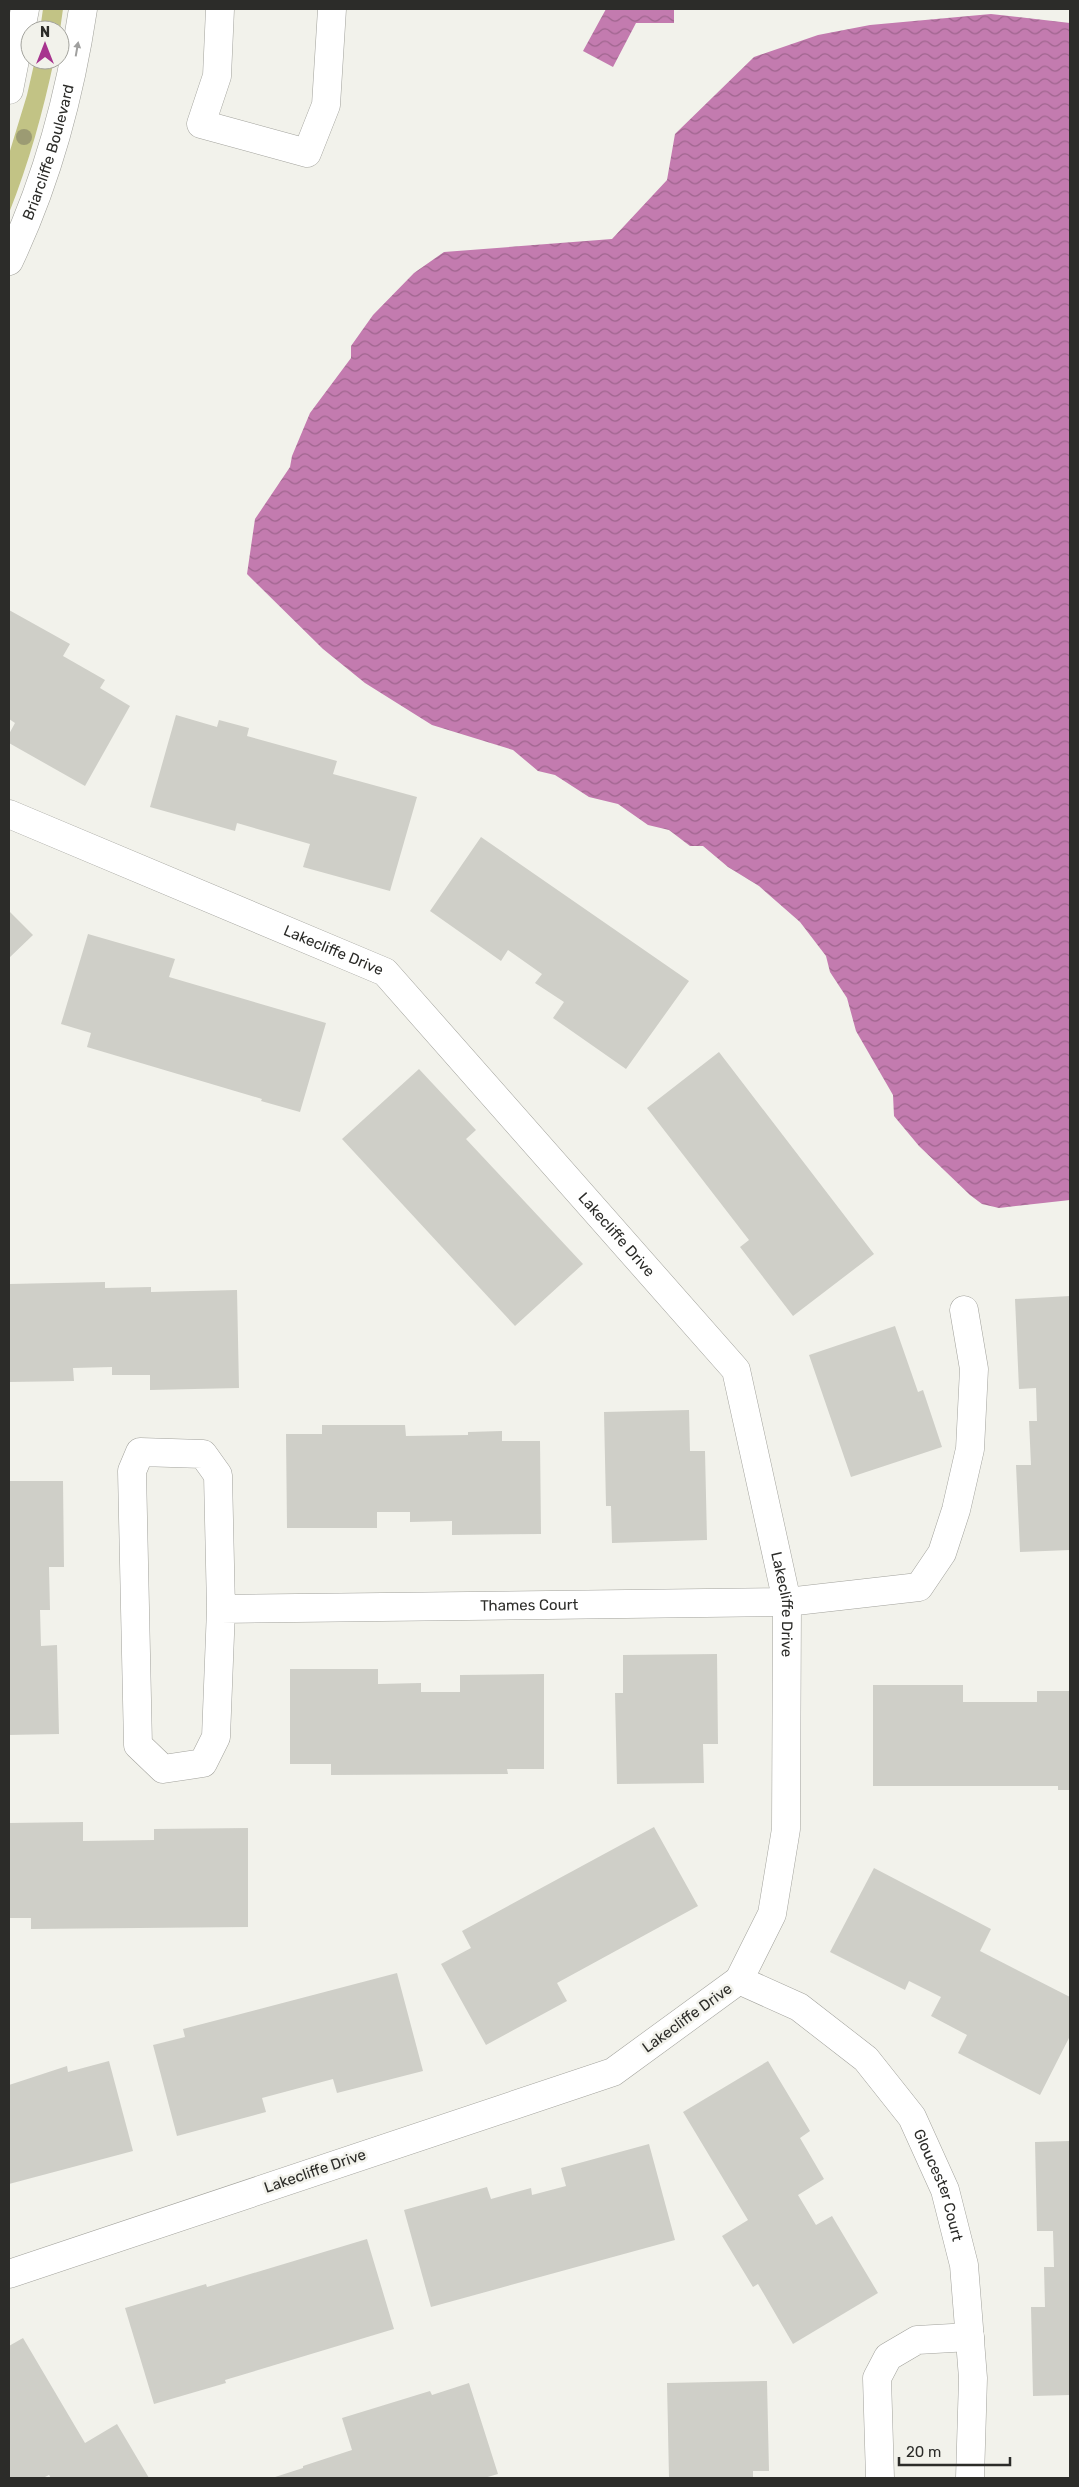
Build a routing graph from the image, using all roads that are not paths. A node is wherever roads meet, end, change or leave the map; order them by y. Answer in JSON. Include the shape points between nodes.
{"nodes":[{"id":1,"x":25,"y":9,"type":"edge"},
{"id":2,"x":82,"y":9,"type":"edge"},
{"id":3,"x":220,"y":9,"type":"edge"},
{"id":4,"x":332,"y":9,"type":"edge"},
{"id":5,"x":9,"y":90,"type":"edge"},
{"id":6,"x":9,"y":261,"type":"edge"},
{"id":7,"x":9,"y":814,"type":"edge"},
{"id":8,"x":964,"y":1310,"type":"dead end"},
{"id":9,"x":787,"y":1602,"type":"junction"},
{"id":10,"x":221,"y":1609,"type":"junction"},
{"id":11,"x":739,"y":1980,"type":"junction"},
{"id":12,"x":9,"y":2274,"type":"edge"},
{"id":13,"x":970,"y":2337,"type":"junction"},
{"id":14,"x":880,"y":2478,"type":"edge"},
{"id":15,"x":970,"y":2478,"type":"edge"}],
"edges":[{"from":1,"to":5,"type":"street"},
{"from":6,"to":2,"type":"street","name":"Briarcliffe Boulevard","one_way":true,"via":[[57,135],[77,50]]},
{"from":3,"to":4,"type":"street","via":[[217,76],[201,124],[307,153],[326,105]]},
{"from":7,"to":9,"type":"street","name":"Lakecliffe Drive","via":[[384,972],[736,1370]]},
{"from":8,"to":9,"type":"street","name":"Thames Court","via":[[974,1369],[970,1449],[942,1553],[919,1587]]},
{"from":9,"to":10,"type":"street","name":"Thames Court"},
{"from":9,"to":11,"type":"street","name":"Lakecliffe Drive","via":[[786,1829],[772,1914]]},
{"from":10,"to":10,"type":"street","via":[[216,1737],[204,1763],[163,1769],[138,1745],[132,1471],[140,1452],[203,1454],[218,1475]]},
{"from":11,"to":12,"type":"street","name":"Lakecliffe Drive","via":[[613,2072]]},
{"from":11,"to":13,"type":"street","name":"Gloucester Court","via":[[799,2007],[866,2059],[912,2117],[945,2190],[962,2255]]},
{"from":13,"to":14,"type":"street","via":[[917,2340],[888,2358],[877,2378]]},
{"from":13,"to":15,"type":"street","name":"Gloucester Court","via":[[973,2378]]}]}
